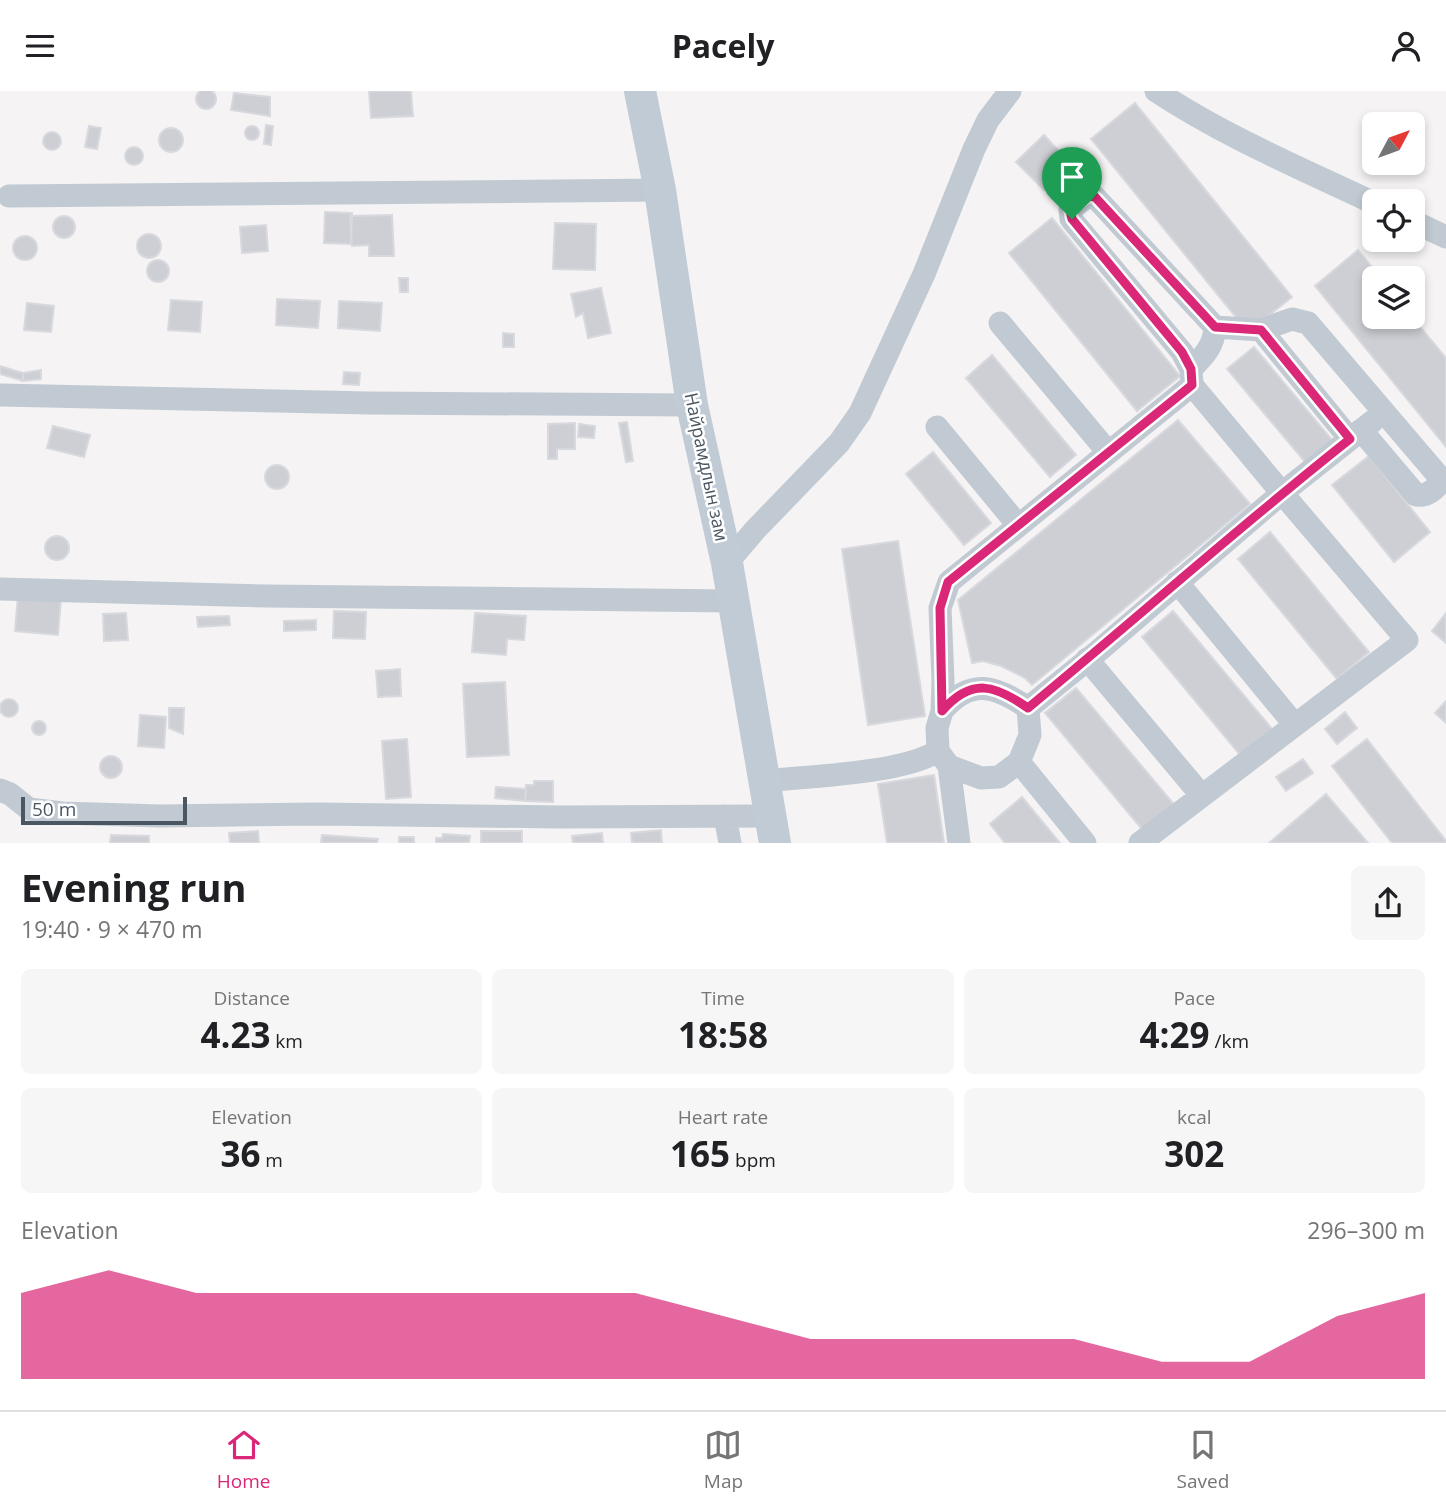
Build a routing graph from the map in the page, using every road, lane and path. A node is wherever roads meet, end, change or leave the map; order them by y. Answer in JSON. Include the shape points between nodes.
{"nodes":[{"id":1,"x":640,"y":91,"type":"edge"},
{"id":2,"x":1010,"y":91,"type":"edge"},
{"id":3,"x":1156,"y":91,"type":"edge"},
{"id":4,"x":660,"y":190,"type":"junction"},
{"id":5,"x":9,"y":196,"type":"dead end"},
{"id":6,"x":1362,"y":196,"type":"edge"},
{"id":7,"x":1425,"y":227,"type":"edge"},
{"id":8,"x":1446,"y":237,"type":"edge"},
{"id":9,"x":1000,"y":323,"type":"dead end"},
{"id":10,"x":1215,"y":327,"type":"junction"},
{"id":11,"x":1261,"y":330,"type":"junction"},
{"id":12,"x":1191,"y":377,"type":"junction"},
{"id":13,"x":0,"y":395,"type":"edge"},
{"id":14,"x":692,"y":405,"type":"junction"},
{"id":15,"x":1384,"y":412,"type":"junction"},
{"id":16,"x":937,"y":427,"type":"dead end"},
{"id":17,"x":1356,"y":435,"type":"junction"},
{"id":18,"x":1108,"y":452,"type":"junction"},
{"id":19,"x":1282,"y":493,"type":"junction"},
{"id":20,"x":1018,"y":525,"type":"junction"},
{"id":21,"x":727,"y":563,"type":"junction"},
{"id":22,"x":1177,"y":582,"type":"junction"},
{"id":23,"x":0,"y":589,"type":"edge"},
{"id":24,"x":733,"y":601,"type":"junction"},
{"id":25,"x":1087,"y":659,"type":"junction"},
{"id":26,"x":1028,"y":708,"type":"junction"},
{"id":27,"x":942,"y":711,"type":"junction"},
{"id":28,"x":1295,"y":725,"type":"junction"},
{"id":29,"x":944,"y":758,"type":"junction"},
{"id":30,"x":1018,"y":762,"type":"junction"},
{"id":31,"x":764,"y":781,"type":"junction"},
{"id":32,"x":0,"y":790,"type":"edge"},
{"id":33,"x":1202,"y":796,"type":"junction"},
{"id":34,"x":725,"y":816,"type":"junction"},
{"id":35,"x":773,"y":829,"type":"edge"},
{"id":36,"x":730,"y":843,"type":"edge"},
{"id":37,"x":959,"y":843,"type":"edge"},
{"id":38,"x":1084,"y":843,"type":"edge"},
{"id":39,"x":1140,"y":843,"type":"edge"}],
"edges":[{"from":1,"to":4,"type":"main road","name":"Найрамдлын зам"},
{"from":2,"to":21,"type":"street","via":[[974,149],[860,414],[839,443]]},
{"from":3,"to":6,"type":"street","via":[[1244,141]]},
{"from":4,"to":5,"type":"street"},
{"from":4,"to":14,"type":"main road","name":"Найрамдлын зам"},
{"from":7,"to":8,"type":"street"},
{"from":9,"to":18,"type":"street"},
{"from":10,"to":11,"type":"street"},
{"from":10,"to":12,"type":"street","via":[[1211,348]]},
{"from":10,"to":12,"type":"street","via":[[1095,197],[1088,196],[1070,210],[1072,219],[1182,352]]},
{"from":11,"to":15,"type":"street","via":[[1292,319],[1308,323]]},
{"from":11,"to":17,"type":"street"},
{"from":12,"to":18,"type":"street"},
{"from":12,"to":19,"type":"street"},
{"from":13,"to":14,"type":"street"},
{"from":14,"to":21,"type":"main road","name":"Найрамдлын зам"},
{"from":15,"to":17,"type":"street"},
{"from":15,"to":17,"type":"street","via":[[1442,480],[1436,489],[1416,495]]},
{"from":16,"to":20,"type":"street"},
{"from":17,"to":19,"type":"street"},
{"from":18,"to":20,"type":"street"},
{"from":19,"to":22,"type":"street"},
{"from":19,"to":28,"type":"street","via":[[1407,640]]},
{"from":20,"to":27,"type":"street","via":[[952,579],[943,593]]},
{"from":21,"to":24,"type":"main road","name":"Найрамдлын зам"},
{"from":22,"to":25,"type":"street"},
{"from":22,"to":28,"type":"street"},
{"from":23,"to":24,"type":"street"},
{"from":24,"to":31,"type":"main road","name":"Найрамдлын зам"},
{"from":25,"to":26,"type":"street"},
{"from":25,"to":33,"type":"street"},
{"from":26,"to":27,"type":"street","via":[[1007,694],[978,688],[961,694]]},
{"from":26,"to":30,"type":"street","via":[[1030,735]]},
{"from":27,"to":29,"type":"street","via":[[938,723]]},
{"from":28,"to":33,"type":"street"},
{"from":29,"to":30,"type":"street","via":[[981,778],[999,777]]},
{"from":29,"to":31,"type":"street"},
{"from":29,"to":37,"type":"street"},
{"from":30,"to":38,"type":"street"},
{"from":31,"to":35,"type":"main road","name":"Найрамдлын зам"},
{"from":32,"to":34,"type":"street","via":[[29,809],[62,813]]},
{"from":33,"to":39,"type":"street"},
{"from":34,"to":35,"type":"street"},
{"from":34,"to":36,"type":"street"}]}
